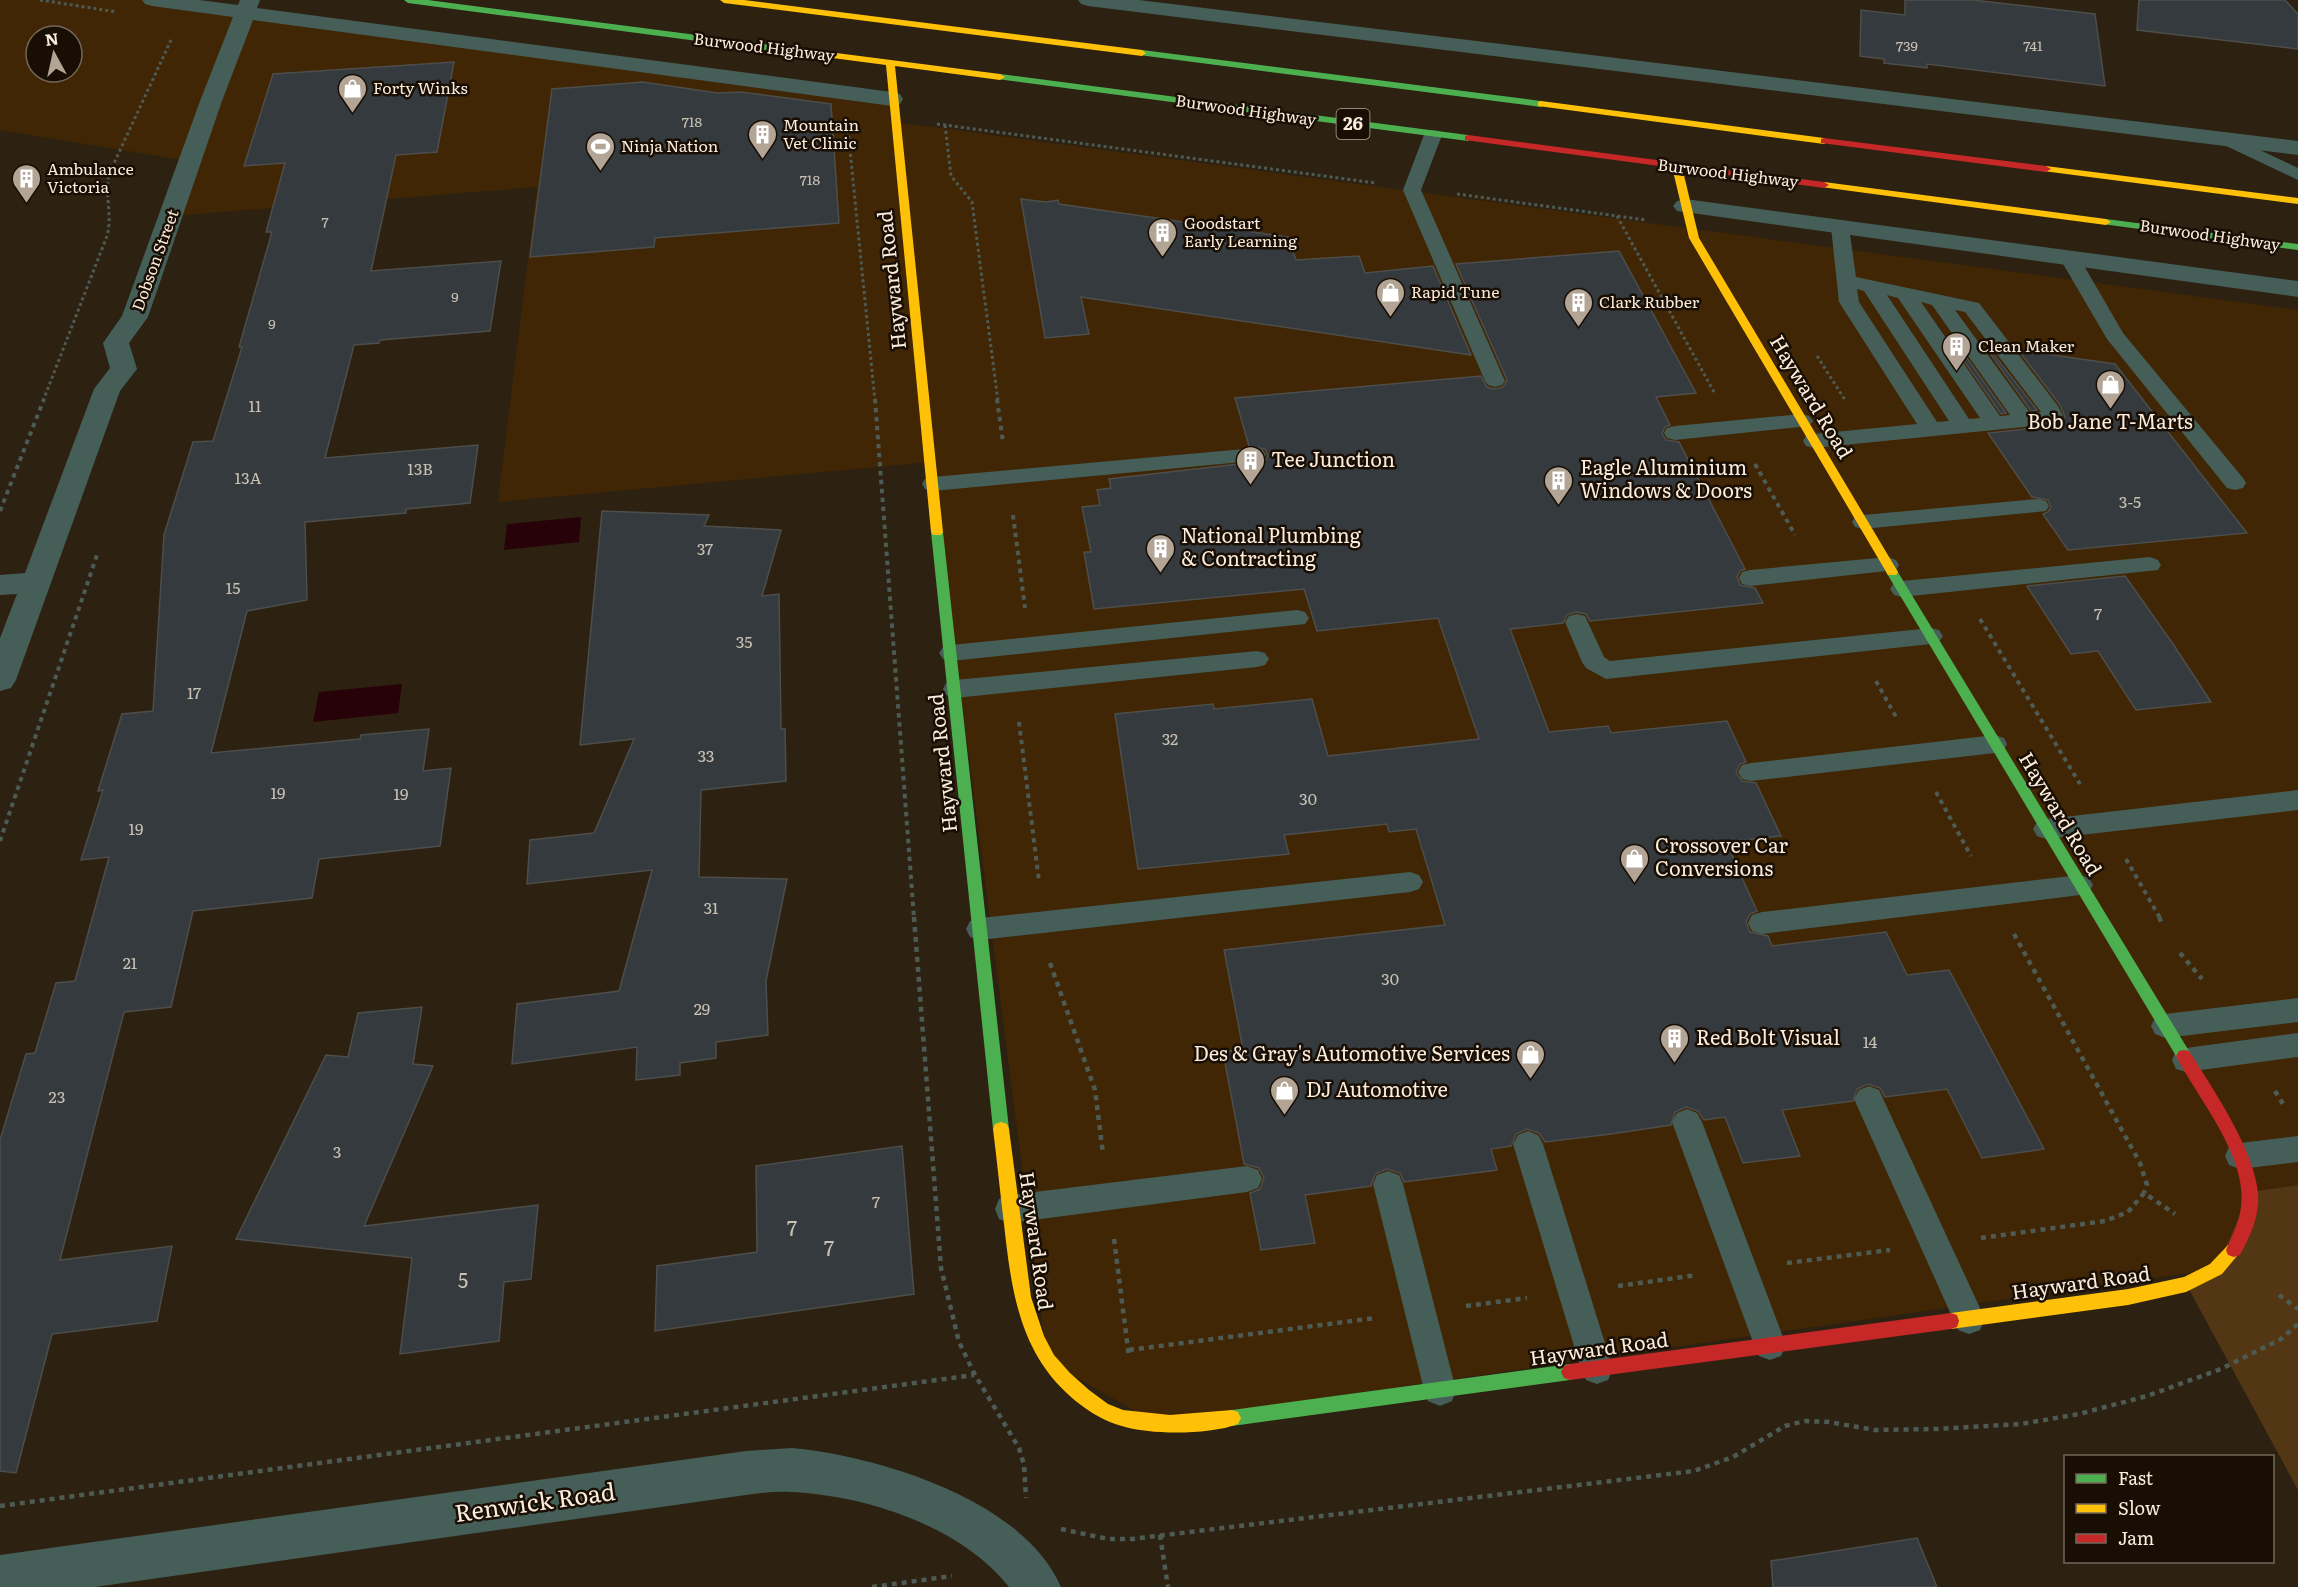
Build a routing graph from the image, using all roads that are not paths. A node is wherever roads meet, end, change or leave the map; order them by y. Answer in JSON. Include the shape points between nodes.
{"nodes":[{"id":1,"x":152,"y":0,"type":"edge"},
{"id":2,"x":408,"y":0,"type":"edge"},
{"id":3,"x":724,"y":0,"type":"edge"},
{"id":4,"x":1088,"y":0,"type":"edge"},
{"id":5,"x":248,"y":6,"type":"edge"},
{"id":6,"x":890,"y":63,"type":"junction"},
{"id":7,"x":892,"y":99,"type":"junction"},
{"id":8,"x":1433,"y":135,"type":"junction"},
{"id":9,"x":2228,"y":140,"type":"junction"},
{"id":10,"x":2298,"y":148,"type":"edge"},
{"id":11,"x":1677,"y":167,"type":"junction"},
{"id":12,"x":2298,"y":175,"type":"edge"},
{"id":13,"x":2298,"y":201,"type":"edge"},
{"id":14,"x":1685,"y":206,"type":"junction"},
{"id":15,"x":1840,"y":227,"type":"junction"},
{"id":16,"x":2298,"y":247,"type":"edge"},
{"id":17,"x":2069,"y":257,"type":"junction"},
{"id":18,"x":1845,"y":281,"type":"junction"},
{"id":19,"x":1871,"y":286,"type":"junction"},
{"id":20,"x":2298,"y":289,"type":"edge"},
{"id":21,"x":1904,"y":292,"type":"junction"},
{"id":22,"x":1938,"y":299,"type":"junction"},
{"id":23,"x":1494,"y":381,"type":"dead end"},
{"id":24,"x":2024,"y":420,"type":"junction"},
{"id":25,"x":1802,"y":421,"type":"junction"},
{"id":26,"x":1994,"y":423,"type":"junction"},
{"id":27,"x":1963,"y":426,"type":"junction"},
{"id":28,"x":1931,"y":429,"type":"junction"},
{"id":29,"x":1675,"y":433,"type":"dead end"},
{"id":30,"x":1814,"y":441,"type":"junction"},
{"id":31,"x":1255,"y":454,"type":"dead end"},
{"id":32,"x":2235,"y":483,"type":"dead end"},
{"id":33,"x":933,"y":484,"type":"junction"},
{"id":34,"x":2038,"y":506,"type":"dead end"},
{"id":35,"x":1863,"y":522,"type":"junction"},
{"id":36,"x":1888,"y":565,"type":"junction"},
{"id":37,"x":2150,"y":565,"type":"dead end"},
{"id":38,"x":1750,"y":578,"type":"dead end"},
{"id":39,"x":36,"y":582,"type":"junction"},
{"id":40,"x":0,"y":585,"type":"edge"},
{"id":41,"x":1902,"y":589,"type":"junction"},
{"id":42,"x":1297,"y":618,"type":"dead end"},
{"id":43,"x":1578,"y":622,"type":"dead end"},
{"id":44,"x":1931,"y":636,"type":"junction"},
{"id":45,"x":951,"y":653,"type":"junction"},
{"id":46,"x":1257,"y":659,"type":"dead end"},
{"id":47,"x":0,"y":680,"type":"edge"},
{"id":48,"x":955,"y":689,"type":"junction"},
{"id":49,"x":1995,"y":744,"type":"junction"},
{"id":50,"x":1751,"y":772,"type":"dead end"},
{"id":51,"x":2298,"y":800,"type":"edge"},
{"id":52,"x":2046,"y":829,"type":"junction"},
{"id":53,"x":1410,"y":882,"type":"dead end"},
{"id":54,"x":2080,"y":885,"type":"junction"},
{"id":55,"x":1762,"y":923,"type":"dead end"},
{"id":56,"x":980,"y":929,"type":"junction"},
{"id":57,"x":2298,"y":1010,"type":"edge"},
{"id":58,"x":2165,"y":1026,"type":"junction"},
{"id":59,"x":2298,"y":1045,"type":"edge"},
{"id":60,"x":2186,"y":1060,"type":"junction"},
{"id":61,"x":1869,"y":1099,"type":"dead end"},
{"id":62,"x":1687,"y":1122,"type":"dead end"},
{"id":63,"x":1528,"y":1144,"type":"dead end"},
{"id":64,"x":2298,"y":1149,"type":"edge"},
{"id":65,"x":2240,"y":1156,"type":"junction"},
{"id":66,"x":1247,"y":1179,"type":"dead end"},
{"id":67,"x":1388,"y":1184,"type":"dead end"},
{"id":68,"x":1010,"y":1209,"type":"junction"},
{"id":69,"x":1969,"y":1319,"type":"junction"},
{"id":70,"x":1770,"y":1345,"type":"junction"},
{"id":71,"x":1597,"y":1369,"type":"junction"},
{"id":72,"x":1440,"y":1390,"type":"junction"},
{"id":73,"x":0,"y":1578,"type":"edge"},
{"id":74,"x":1038,"y":1587,"type":"edge"}],
"edges":[{"from":1,"to":5,"type":"street","name":"Burwood Highway"},
{"from":2,"to":6,"type":"main road","name":"Burwood Highway","number":"26"},
{"from":3,"to":13,"type":"main road","number":"26"},
{"from":4,"to":9,"type":"street"},
{"from":5,"to":7,"type":"street","name":"Burwood Highway"},
{"from":5,"to":39,"type":"street","name":"Dobson Street","via":[[135,317],[116,343],[124,369],[107,389]]},
{"from":6,"to":7,"type":"main road","name":"Hayward Road"},
{"from":6,"to":8,"type":"main road","name":"Burwood Highway","number":"26"},
{"from":7,"to":33,"type":"main road","name":"Hayward Road"},
{"from":8,"to":11,"type":"main road","name":"Burwood Highway","number":"26"},
{"from":8,"to":23,"type":"lane","via":[[1412,188]]},
{"from":9,"to":10,"type":"street"},
{"from":9,"to":12,"type":"lane"},
{"from":11,"to":14,"type":"main road","name":"Hayward Road"},
{"from":11,"to":16,"type":"main road","name":"Burwood Highway","number":"26"},
{"from":14,"to":15,"type":"street","name":"Burwood Highway"},
{"from":14,"to":25,"type":"main road","name":"Hayward Road","via":[[1694,238]]},
{"from":15,"to":17,"type":"street","name":"Burwood Highway"},
{"from":15,"to":18,"type":"lane"},
{"from":17,"to":20,"type":"street","name":"Burwood Highway"},
{"from":17,"to":32,"type":"lane","via":[[2114,335]]},
{"from":18,"to":19,"type":"lane"},
{"from":18,"to":28,"type":"lane","via":[[1849,302]]},
{"from":19,"to":21,"type":"lane"},
{"from":19,"to":27,"type":"lane"},
{"from":21,"to":22,"type":"lane"},
{"from":21,"to":26,"type":"lane"},
{"from":22,"to":24,"type":"lane"},
{"from":22,"to":24,"type":"lane","via":[[1977,310],[2052,413],[2049,417]]},
{"from":24,"to":26,"type":"lane"},
{"from":25,"to":29,"type":"lane"},
{"from":25,"to":30,"type":"main road","name":"Hayward Road"},
{"from":26,"to":27,"type":"lane"},
{"from":27,"to":28,"type":"lane"},
{"from":28,"to":30,"type":"lane"},
{"from":30,"to":35,"type":"main road","name":"Hayward Road"},
{"from":31,"to":33,"type":"lane"},
{"from":33,"to":45,"type":"main road","name":"Hayward Road"},
{"from":34,"to":35,"type":"lane"},
{"from":35,"to":36,"type":"main road","name":"Hayward Road"},
{"from":36,"to":38,"type":"lane"},
{"from":36,"to":41,"type":"main road","name":"Hayward Road"},
{"from":37,"to":41,"type":"lane"},
{"from":39,"to":40,"type":"street"},
{"from":39,"to":47,"type":"street","name":"Dobson Street"},
{"from":41,"to":44,"type":"main road","name":"Hayward Road"},
{"from":42,"to":45,"type":"lane"},
{"from":43,"to":44,"type":"lane","via":[[1594,662],[1606,670]]},
{"from":44,"to":49,"type":"main road","name":"Hayward Road"},
{"from":45,"to":48,"type":"main road","name":"Hayward Road"},
{"from":46,"to":48,"type":"lane"},
{"from":48,"to":56,"type":"main road","name":"Hayward Road"},
{"from":49,"to":50,"type":"lane"},
{"from":49,"to":52,"type":"main road","name":"Hayward Road"},
{"from":51,"to":52,"type":"lane"},
{"from":52,"to":54,"type":"main road","name":"Hayward Road"},
{"from":53,"to":56,"type":"lane"},
{"from":54,"to":55,"type":"lane"},
{"from":54,"to":58,"type":"main road","name":"Hayward Road"},
{"from":56,"to":68,"type":"main road","name":"Hayward Road"},
{"from":57,"to":58,"type":"lane"},
{"from":58,"to":60,"type":"main road","name":"Hayward Road"},
{"from":59,"to":60,"type":"lane"},
{"from":60,"to":65,"type":"main road","name":"Hayward Road"},
{"from":61,"to":69,"type":"lane"},
{"from":62,"to":70,"type":"lane"},
{"from":63,"to":71,"type":"lane"},
{"from":64,"to":65,"type":"lane"},
{"from":65,"to":69,"type":"main road","name":"Hayward Road","via":[[2250,1192],[2247,1219],[2236,1246],[2216,1269],[2159,1292]]},
{"from":66,"to":68,"type":"lane"},
{"from":67,"to":72,"type":"lane"},
{"from":68,"to":72,"type":"main road","name":"Hayward Road","via":[[1018,1284],[1028,1324],[1047,1361],[1074,1391],[1110,1414],[1155,1422],[1207,1421]]},
{"from":69,"to":70,"type":"main road","name":"Hayward Road"},
{"from":70,"to":71,"type":"main road","name":"Hayward Road"},
{"from":71,"to":72,"type":"main road","name":"Hayward Road"},
{"from":73,"to":74,"type":"street","name":"Renwick Road","via":[[746,1473],[792,1470],[839,1475],[882,1487],[970,1522],[1003,1549]]}]}
